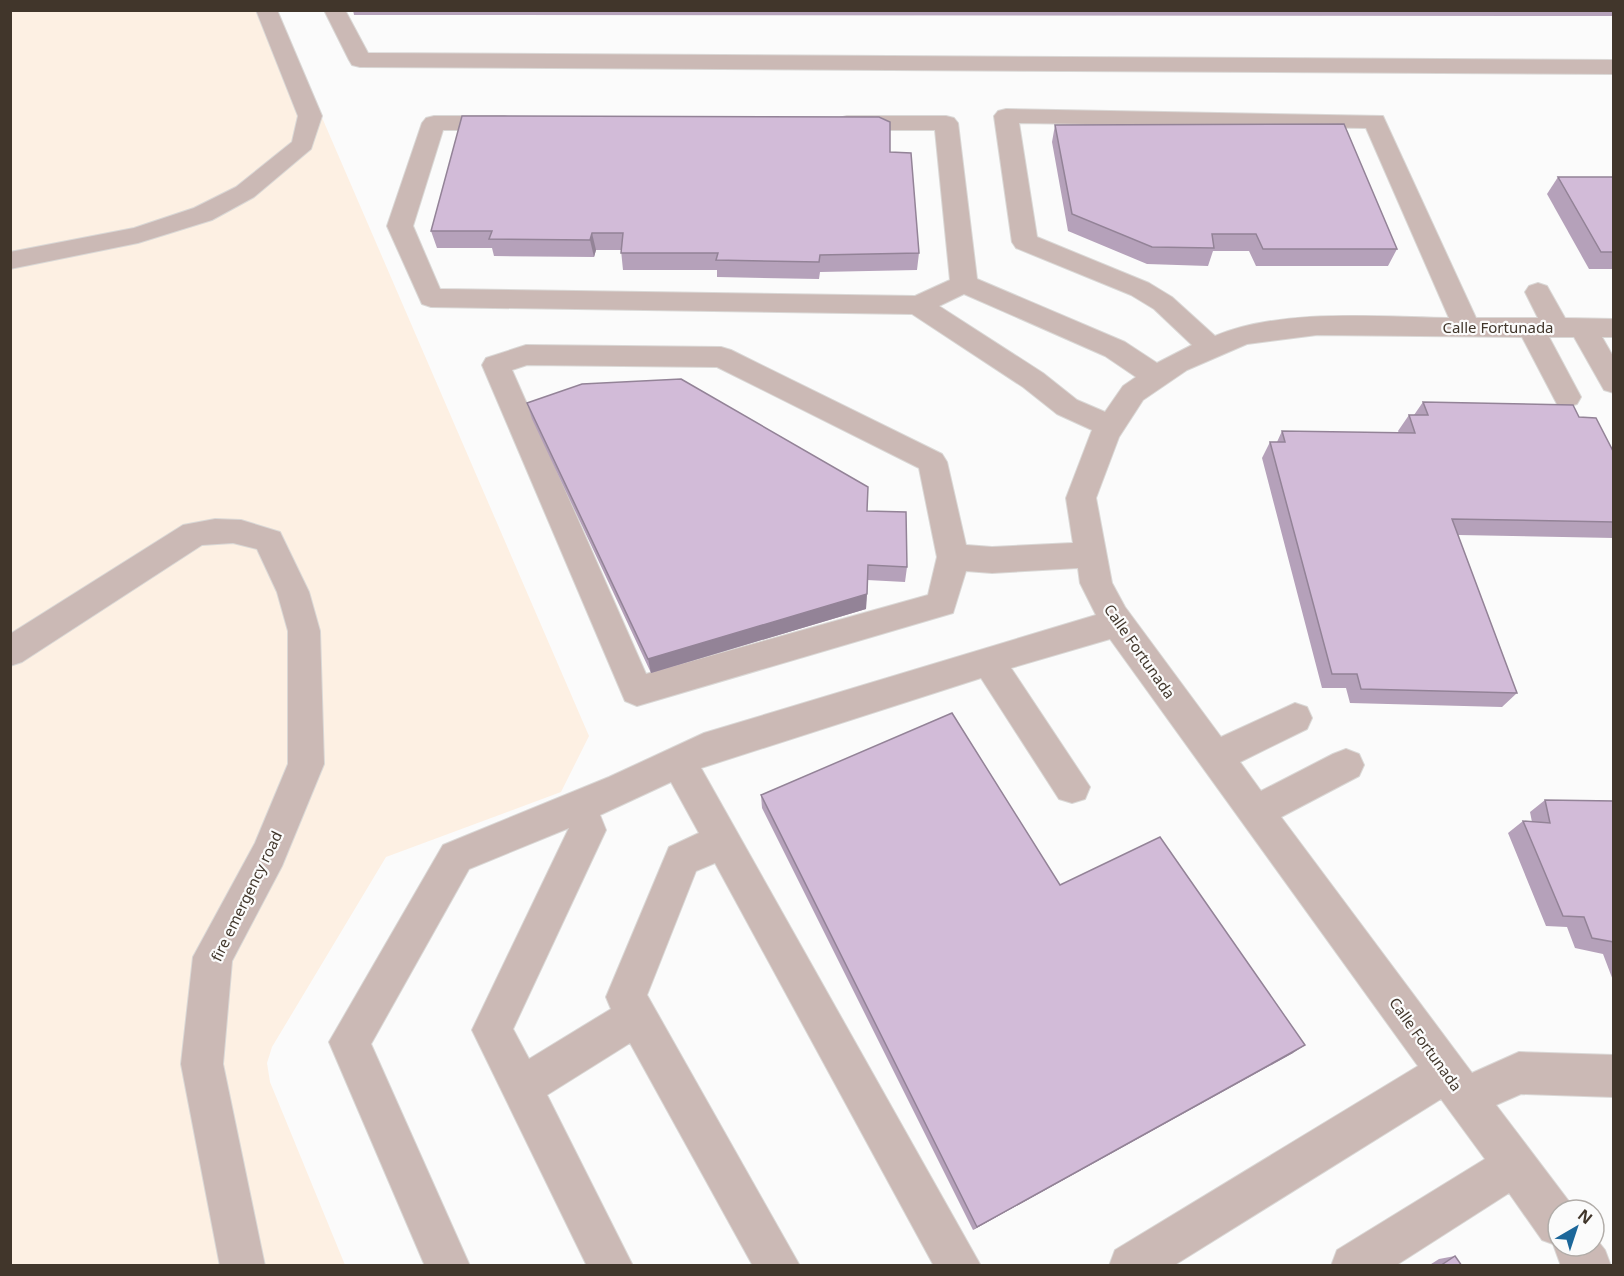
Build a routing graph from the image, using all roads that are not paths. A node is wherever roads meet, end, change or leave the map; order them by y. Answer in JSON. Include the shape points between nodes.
{"nodes":[{"id":1,"x":266,"y":10,"type":"edge"},
{"id":2,"x":334,"y":10,"type":"edge"},
{"id":3,"x":1614,"y":67,"type":"edge"},
{"id":4,"x":530,"y":123,"type":"edge"},
{"id":5,"x":827,"y":123,"type":"edge"},
{"id":6,"x":10,"y":261,"type":"edge"},
{"id":7,"x":964,"y":284,"type":"junction"},
{"id":8,"x":1538,"y":292,"type":"dead end"},
{"id":9,"x":918,"y":305,"type":"junction"},
{"id":10,"x":1467,"y":327,"type":"junction"},
{"id":11,"x":1571,"y":328,"type":"edge"},
{"id":12,"x":1212,"y":348,"type":"junction"},
{"id":13,"x":1157,"y":377,"type":"junction"},
{"id":14,"x":1614,"y":383,"type":"edge"},
{"id":15,"x":1567,"y":397,"type":"dead end"},
{"id":16,"x":1110,"y":426,"type":"junction"},
{"id":17,"x":1091,"y":555,"type":"junction"},
{"id":18,"x":953,"y":557,"type":"junction"},
{"id":19,"x":1117,"y":623,"type":"junction"},
{"id":20,"x":10,"y":652,"type":"edge"},
{"id":21,"x":988,"y":661,"type":"junction"},
{"id":22,"x":1295,"y":718,"type":"dead end"},
{"id":23,"x":1216,"y":758,"type":"junction"},
{"id":24,"x":679,"y":762,"type":"junction"},
{"id":25,"x":1346,"y":765,"type":"dead end"},
{"id":26,"x":1072,"y":787,"type":"dead end"},
{"id":27,"x":578,"y":807,"type":"junction"},
{"id":28,"x":1256,"y":812,"type":"junction"},
{"id":29,"x":723,"y":840,"type":"junction"},
{"id":30,"x":637,"y":1016,"type":"junction"},
{"id":31,"x":1614,"y":1076,"type":"edge"},
{"id":32,"x":1456,"y":1085,"type":"junction"},
{"id":33,"x":522,"y":1088,"type":"junction"},
{"id":34,"x":1515,"y":1165,"type":"junction"},
{"id":35,"x":1546,"y":1208,"type":"edge"},
{"id":36,"x":243,"y":1266,"type":"edge"},
{"id":37,"x":448,"y":1266,"type":"edge"},
{"id":38,"x":611,"y":1266,"type":"edge"},
{"id":39,"x":778,"y":1266,"type":"edge"},
{"id":40,"x":959,"y":1266,"type":"edge"},
{"id":41,"x":1131,"y":1266,"type":"edge"},
{"id":42,"x":1353,"y":1266,"type":"edge"}],
"edges":[{"from":1,"to":6,"type":"street","via":[[310,116],[303,144],[295,152],[245,192],[202,214],[138,235]]},
{"from":2,"to":3,"type":"street","via":[[360,60]]},
{"from":4,"to":9,"type":"street","via":[[434,123],[400,226],[431,298]]},
{"from":5,"to":7,"type":"street","via":[[946,123]]},
{"from":7,"to":9,"type":"street"},
{"from":7,"to":13,"type":"street","via":[[1115,349]]},
{"from":8,"to":11,"type":"street"},
{"from":9,"to":16,"type":"street","via":[[1034,380],[1067,407]]},
{"from":10,"to":11,"type":"street","name":"Calle Fortunada"},
{"from":10,"to":12,"type":"street","name":"Calle Fortunada","via":[[1317,326],[1242,335]]},
{"from":10,"to":12,"type":"street","via":[[1375,121],[1006,116],[1025,242],[1140,289],[1163,303]]},
{"from":11,"to":14,"type":"street"},
{"from":11,"to":15,"type":"street"},
{"from":12,"to":13,"type":"street","name":"Calle Fortunada","via":[[1177,363]]},
{"from":13,"to":16,"type":"street","name":"Calle Fortunada","via":[[1133,393]]},
{"from":16,"to":17,"type":"street","name":"Calle Fortunada","via":[[1081,498]]},
{"from":17,"to":18,"type":"street","via":[[992,560]]},
{"from":17,"to":19,"type":"street","name":"Calle Fortunada","via":[[1096,583]]},
{"from":18,"to":18,"type":"street","via":[[942,604],[637,690],[496,365],[526,355],[721,357],[932,462]]},
{"from":19,"to":21,"type":"street"},
{"from":19,"to":23,"type":"street","name":"Calle Fortunada"},
{"from":20,"to":36,"type":"street","name":"fire emergency road","via":[[194,534],[245,530],[269,541],[293,592],[304,631],[308,694],[306,764],[269,854],[213,957],[202,1064]]},
{"from":21,"to":24,"type":"street","via":[[704,749]]},
{"from":21,"to":26,"type":"street"},
{"from":22,"to":23,"type":"street"},
{"from":23,"to":28,"type":"street","name":"Calle Fortunada"},
{"from":24,"to":27,"type":"street"},
{"from":24,"to":29,"type":"street"},
{"from":25,"to":28,"type":"street"},
{"from":27,"to":33,"type":"street","via":[[588,830],[492,1030]]},
{"from":27,"to":37,"type":"street","via":[[456,857],[349,1042]]},
{"from":28,"to":32,"type":"street","name":"Calle Fortunada"},
{"from":29,"to":30,"type":"street","via":[[682,859],[626,998]]},
{"from":29,"to":40,"type":"street"},
{"from":30,"to":33,"type":"street"},
{"from":30,"to":39,"type":"street"},
{"from":31,"to":32,"type":"street","via":[[1519,1073]]},
{"from":32,"to":34,"type":"street","name":"Calle Fortunada"},
{"from":32,"to":41,"type":"street"},
{"from":33,"to":38,"type":"street"},
{"from":34,"to":35,"type":"street","name":"Calle Fortunada"},
{"from":34,"to":42,"type":"street"}]}
